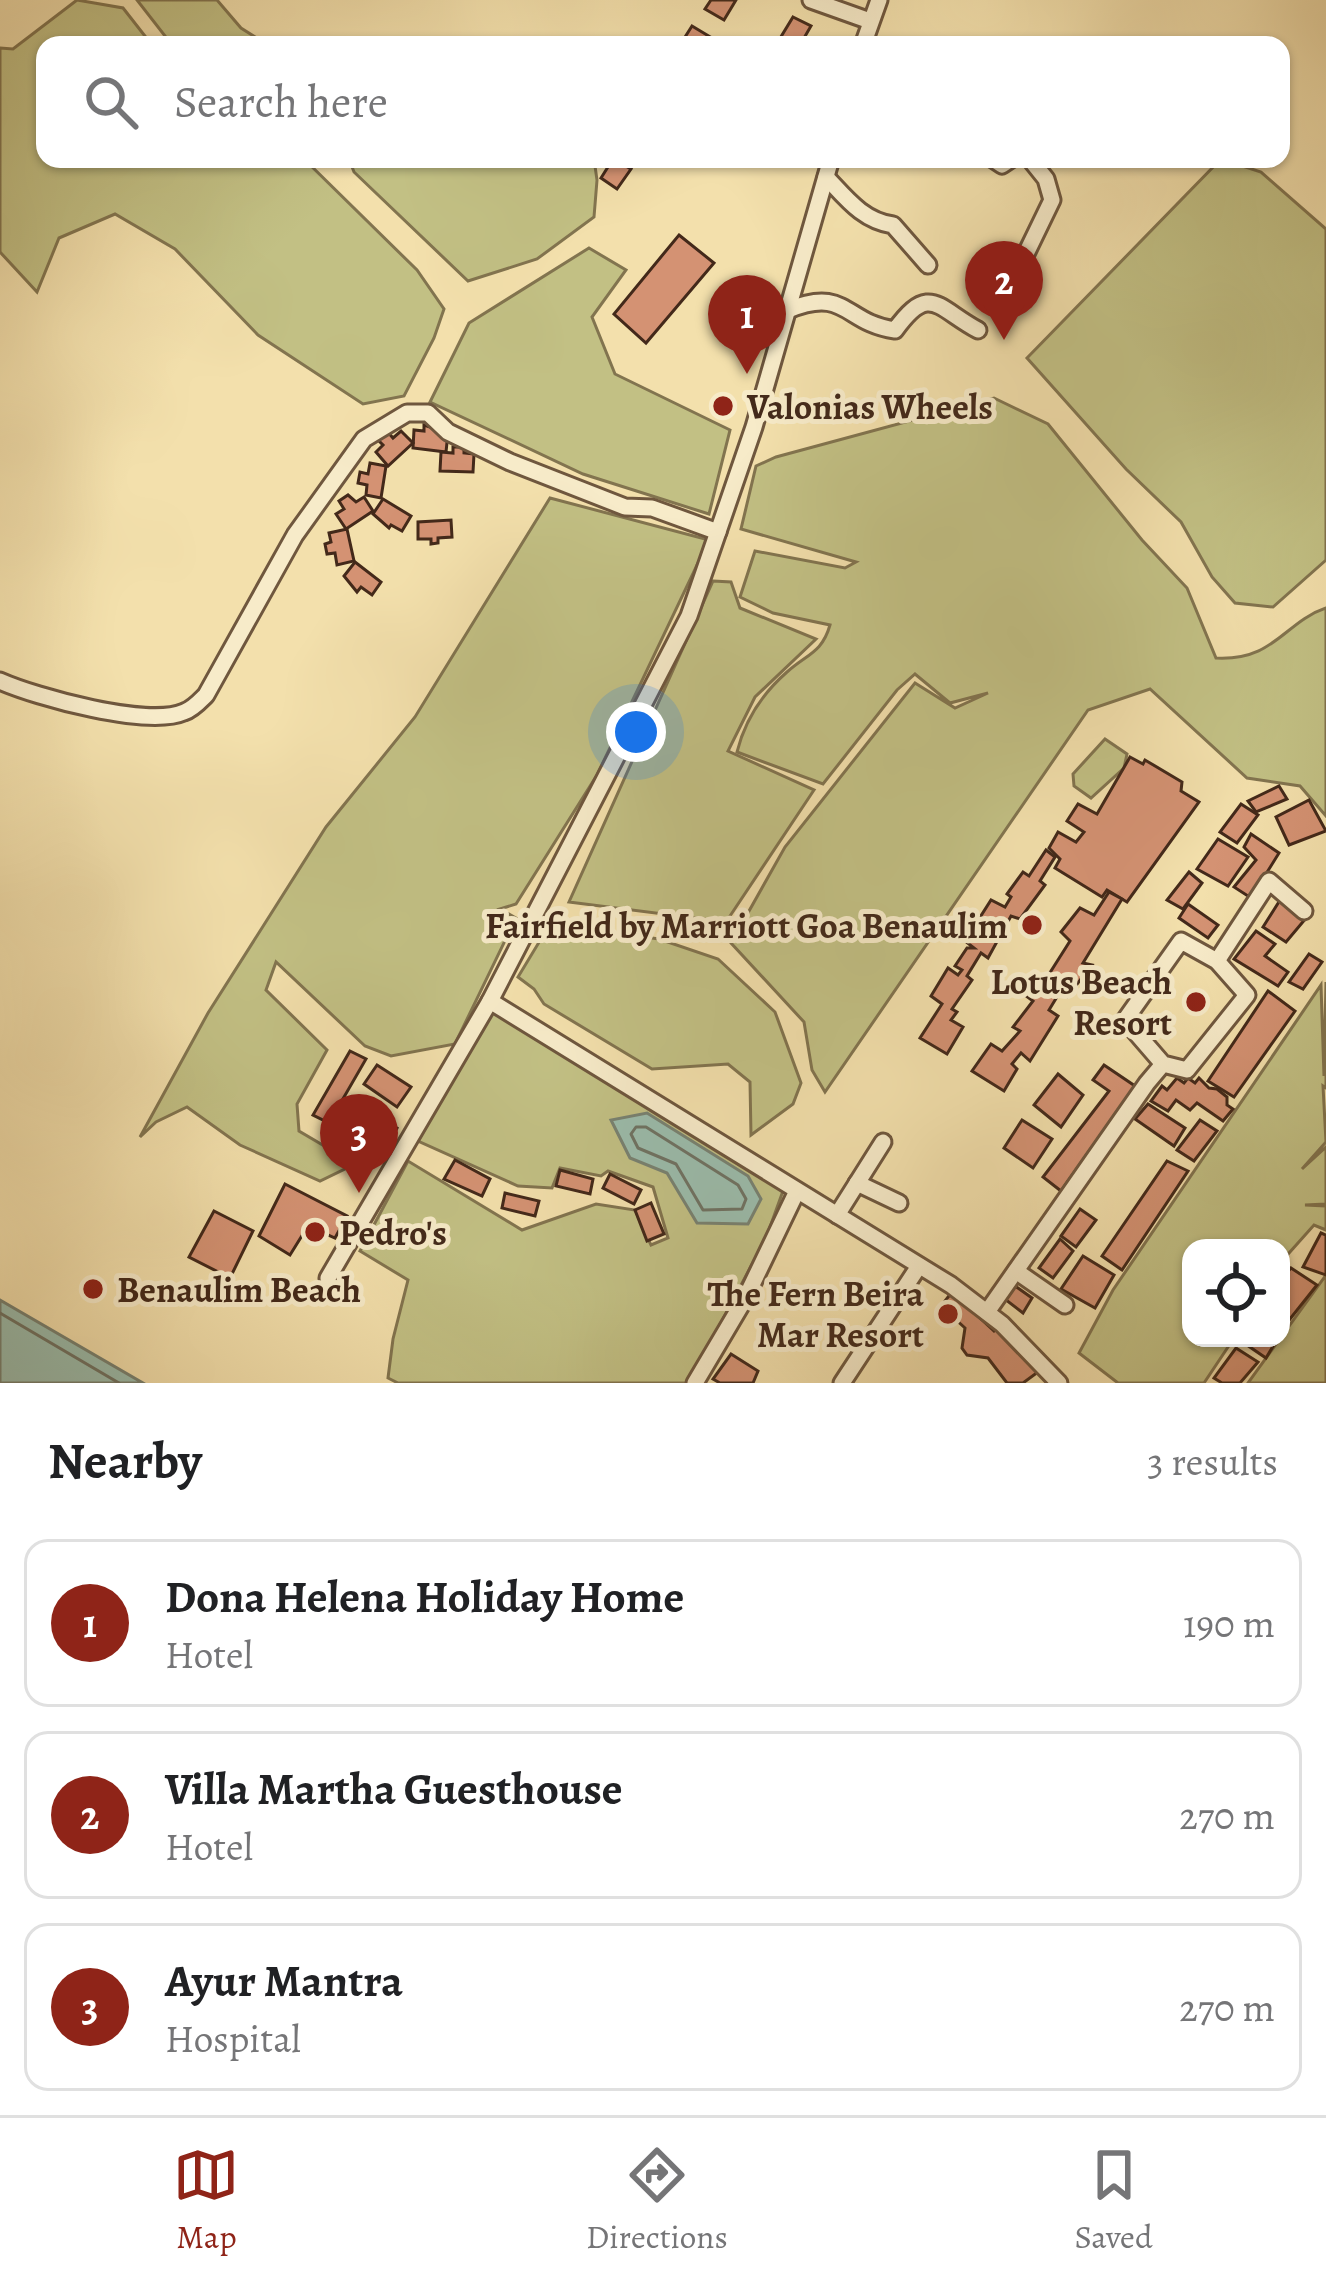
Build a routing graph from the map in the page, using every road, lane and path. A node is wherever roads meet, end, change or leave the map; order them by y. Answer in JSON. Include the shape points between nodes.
{"nodes":[{"id":1,"x":811,"y":0,"type":"edge"},
{"id":2,"x":879,"y":0,"type":"edge"},
{"id":3,"x":870,"y":21,"type":"junction"},
{"id":4,"x":866,"y":36,"type":"edge"},
{"id":5,"x":828,"y":168,"type":"edge"},
{"id":6,"x":1037,"y":168,"type":"edge"},
{"id":7,"x":826,"y":177,"type":"junction"},
{"id":8,"x":1023,"y":260,"type":"dead end"},
{"id":9,"x":928,"y":265,"type":"dead end"},
{"id":10,"x":788,"y":310,"type":"junction"},
{"id":11,"x":978,"y":330,"type":"dead end"},
{"id":12,"x":718,"y":532,"type":"junction"},
{"id":13,"x":0,"y":681,"type":"edge"},
{"id":14,"x":1304,"y":911,"type":"dead end"},
{"id":15,"x":1217,"y":961,"type":"junction"},
{"id":16,"x":490,"y":1000,"type":"junction"},
{"id":17,"x":1163,"y":1064,"type":"junction"},
{"id":18,"x":883,"y":1142,"type":"dead end"},
{"id":19,"x":857,"y":1183,"type":"junction"},
{"id":20,"x":796,"y":1191,"type":"junction"},
{"id":21,"x":899,"y":1203,"type":"dead end"},
{"id":22,"x":837,"y":1216,"type":"junction"},
{"id":23,"x":920,"y":1266,"type":"junction"},
{"id":24,"x":1016,"y":1271,"type":"junction"},
{"id":25,"x":328,"y":1278,"type":"dead end"},
{"id":26,"x":1065,"y":1305,"type":"dead end"},
{"id":27,"x":987,"y":1312,"type":"junction"},
{"id":28,"x":695,"y":1383,"type":"edge"},
{"id":29,"x":842,"y":1383,"type":"edge"},
{"id":30,"x":1059,"y":1383,"type":"edge"}],
"edges":[{"from":1,"to":3,"type":"street"},
{"from":2,"to":3,"type":"street"},
{"from":3,"to":4,"type":"street"},
{"from":5,"to":7,"type":"street"},
{"from":6,"to":8,"type":"street","via":[[1052,200]]},
{"from":7,"to":9,"type":"street","via":[[856,209],[893,225]]},
{"from":7,"to":10,"type":"street"},
{"from":10,"to":11,"type":"street","via":[[830,300],[895,330],[911,308],[934,302]]},
{"from":10,"to":12,"type":"street"},
{"from":12,"to":13,"type":"street","via":[[652,508],[625,507],[510,462],[448,432],[428,413],[407,413],[364,439],[188,712],[90,708]]},
{"from":12,"to":16,"type":"street","via":[[689,616]]},
{"from":14,"to":15,"type":"street","via":[[1269,881]]},
{"from":15,"to":17,"type":"street","via":[[1246,995],[1186,1070]]},
{"from":15,"to":17,"type":"street","via":[[1181,941],[1125,1020]]},
{"from":16,"to":20,"type":"street"},
{"from":16,"to":25,"type":"street"},
{"from":17,"to":24,"type":"street"},
{"from":18,"to":19,"type":"street"},
{"from":19,"to":21,"type":"street"},
{"from":19,"to":22,"type":"street"},
{"from":20,"to":22,"type":"street"},
{"from":20,"to":28,"type":"street"},
{"from":22,"to":23,"type":"street"},
{"from":23,"to":27,"type":"street"},
{"from":23,"to":29,"type":"street"},
{"from":24,"to":26,"type":"street"},
{"from":24,"to":27,"type":"street"},
{"from":27,"to":30,"type":"street"}]}
